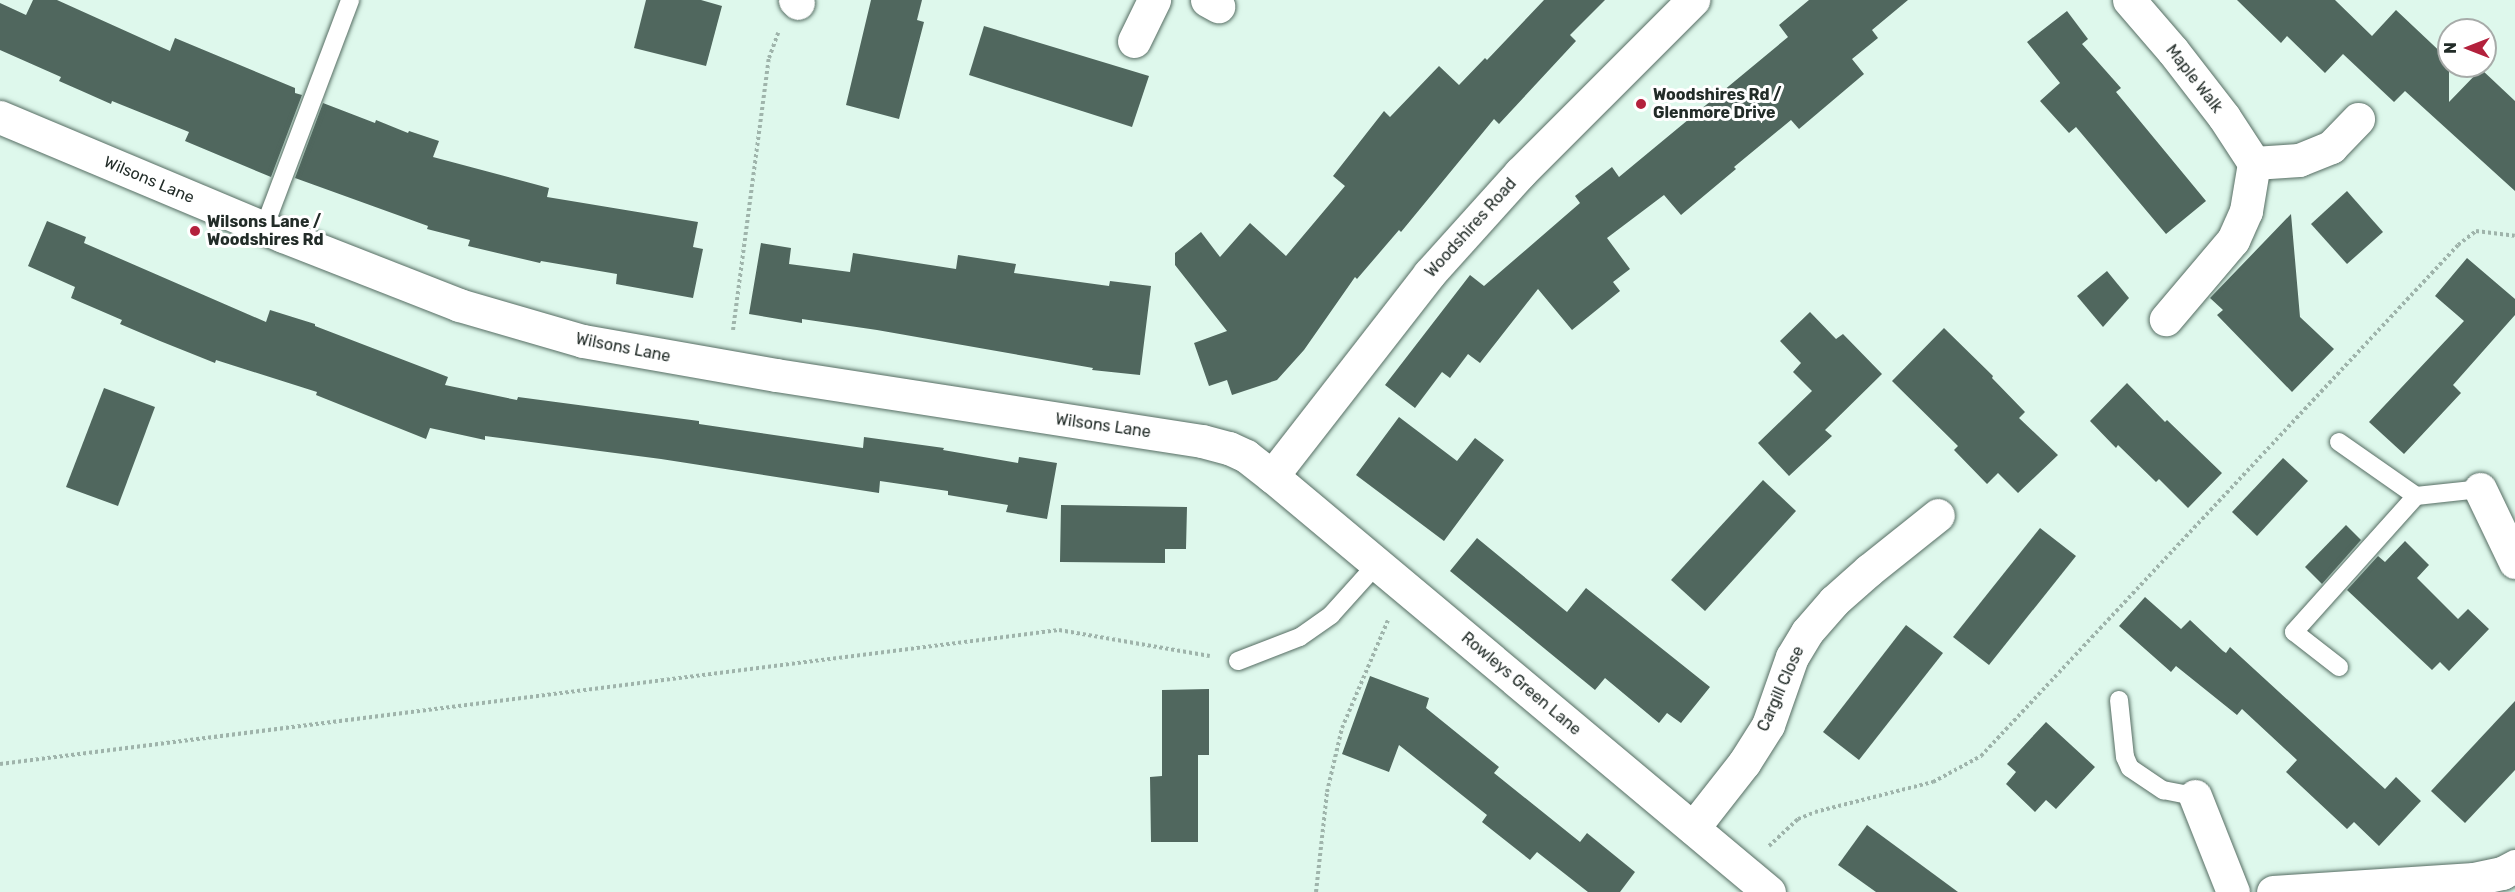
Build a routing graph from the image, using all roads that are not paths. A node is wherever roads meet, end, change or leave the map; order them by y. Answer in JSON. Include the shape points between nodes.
{"nodes":[{"id":1,"x":351,"y":0,"type":"edge"},
{"id":2,"x":1154,"y":0,"type":"edge"},
{"id":3,"x":1693,"y":0,"type":"edge"},
{"id":4,"x":2129,"y":0,"type":"edge"},
{"id":5,"x":1134,"y":41,"type":"dead end"},
{"id":6,"x":0,"y":117,"type":"edge"},
{"id":7,"x":2358,"y":119,"type":"dead end"},
{"id":8,"x":2253,"y":163,"type":"junction"},
{"id":9,"x":264,"y":228,"type":"junction"},
{"id":10,"x":2166,"y":318,"type":"dead end"},
{"id":11,"x":2339,"y":442,"type":"dead end"},
{"id":12,"x":1272,"y":476,"type":"junction"},
{"id":13,"x":2480,"y":489,"type":"joint"},
{"id":14,"x":2416,"y":496,"type":"junction"},
{"id":15,"x":1938,"y":515,"type":"dead end"},
{"id":16,"x":2515,"y":562,"type":"edge"},
{"id":17,"x":1377,"y":564,"type":"junction"},
{"id":18,"x":1238,"y":661,"type":"road end"},
{"id":19,"x":2339,"y":667,"type":"dead end"},
{"id":20,"x":2119,"y":700,"type":"dead end"},
{"id":21,"x":2195,"y":795,"type":"joint"},
{"id":22,"x":1693,"y":828,"type":"junction"},
{"id":23,"x":2508,"y":877,"type":"edge"},
{"id":24,"x":1768,"y":892,"type":"edge"},
{"id":25,"x":2233,"y":892,"type":"edge"},
{"id":26,"x":2273,"y":892,"type":"edge"}],
"edges":[{"from":1,"to":9,"type":"lane"},
{"from":2,"to":5,"type":"street"},
{"from":3,"to":12,"type":"street","name":"Woodshires Road","via":[[1520,172],[1437,265]]},
{"from":4,"to":8,"type":"street","name":"Maple Walk","via":[[2202,89]]},
{"from":6,"to":9,"type":"street","name":"Wilsons Lane"},
{"from":7,"to":8,"type":"street","via":[[2331,147],[2299,160]]},
{"from":8,"to":10,"type":"street","via":[[2246,211],[2234,240]]},
{"from":9,"to":12,"type":"street","name":"Wilsons Lane","via":[[459,305],[583,341],[942,403],[1202,441],[1238,452]]},
{"from":11,"to":14,"type":"lane"},
{"from":12,"to":17,"type":"street","name":"Rowleys Green Lane"},
{"from":13,"to":14,"type":"lane"},
{"from":13,"to":16,"type":"street"},
{"from":14,"to":19,"type":"lane","via":[[2294,632]]},
{"from":15,"to":22,"type":"street","name":"Cargill Close","via":[[1843,593],[1807,632],[1792,657],[1768,724],[1744,763]]},
{"from":17,"to":18,"type":"lane","via":[[1331,615],[1300,636]]},
{"from":17,"to":22,"type":"street","name":"Rowleys Green Lane"},
{"from":20,"to":21,"type":"lane","via":[[2125,757],[2130,768],[2163,790]]},
{"from":21,"to":25,"type":"street"},
{"from":22,"to":24,"type":"street","name":"Rowleys Green Lane"},
{"from":23,"to":26,"type":"street"}]}
